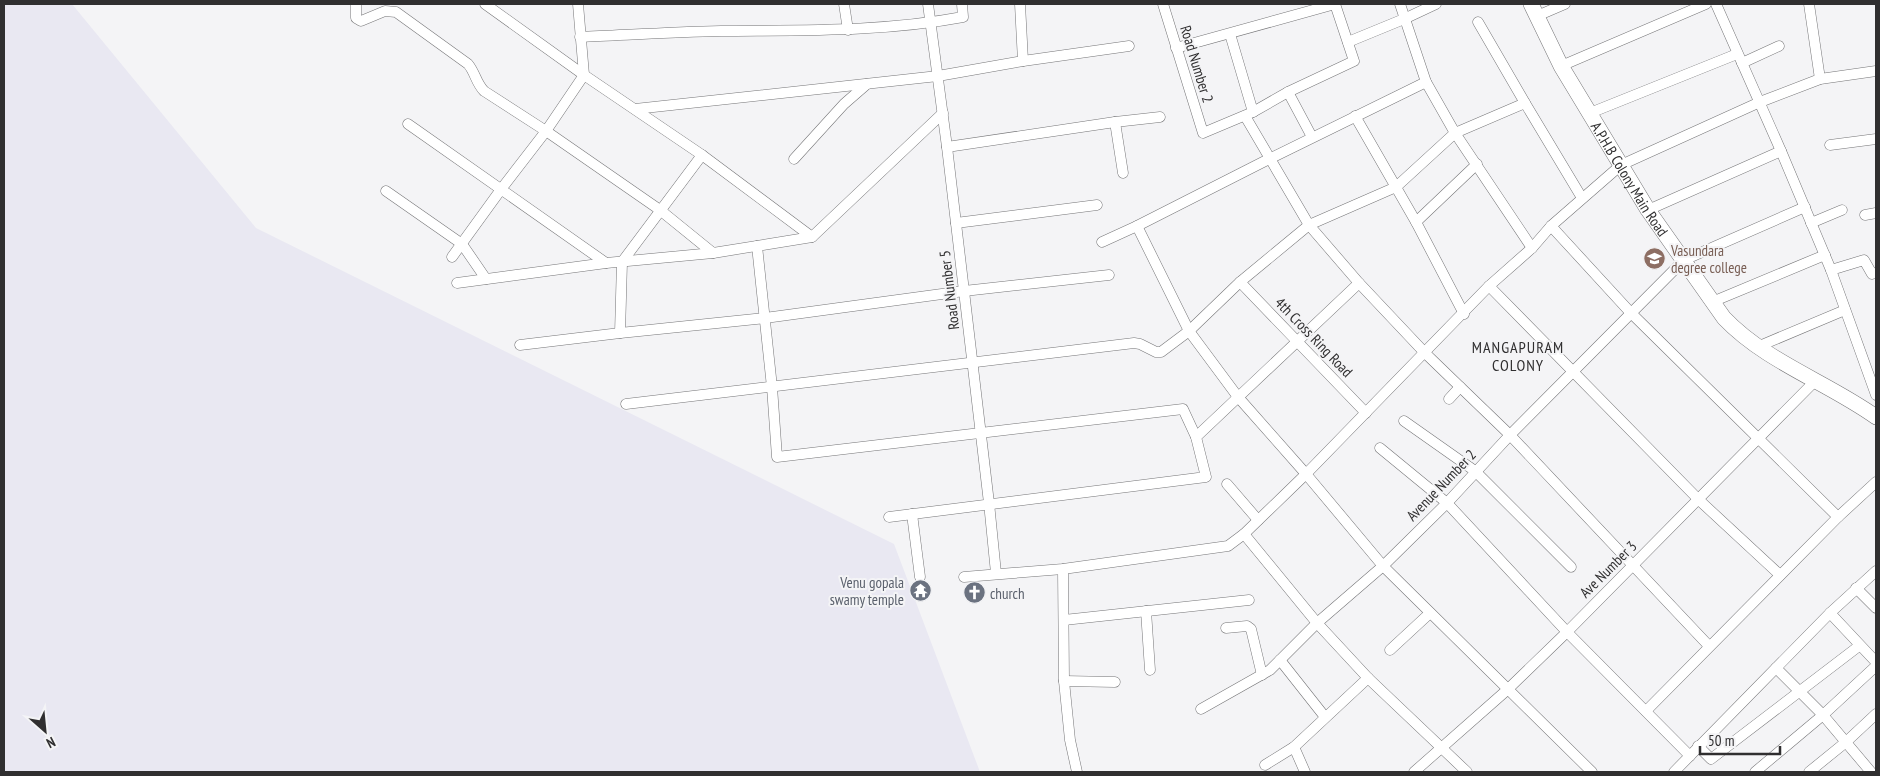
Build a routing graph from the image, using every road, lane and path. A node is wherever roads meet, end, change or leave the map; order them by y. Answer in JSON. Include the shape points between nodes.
{"nodes":[{"id":1,"x":356,"y":4,"type":"edge"},
{"id":2,"x":485,"y":4,"type":"edge"},
{"id":3,"x":578,"y":4,"type":"edge"},
{"id":4,"x":844,"y":4,"type":"edge"},
{"id":5,"x":928,"y":4,"type":"edge"},
{"id":6,"x":962,"y":4,"type":"edge"},
{"id":7,"x":1020,"y":4,"type":"edge"},
{"id":8,"x":1163,"y":4,"type":"edge"},
{"id":9,"x":1335,"y":4,"type":"edge"},
{"id":10,"x":1400,"y":4,"type":"edge"},
{"id":11,"x":1436,"y":4,"type":"edge"},
{"id":12,"x":1564,"y":4,"type":"edge"},
{"id":13,"x":1706,"y":4,"type":"edge"},
{"id":14,"x":1716,"y":4,"type":"edge"},
{"id":15,"x":1809,"y":4,"type":"edge"},
{"id":16,"x":393,"y":7,"type":"edge"},
{"id":17,"x":1534,"y":10,"type":"edge"},
{"id":18,"x":1404,"y":19,"type":"junction"},
{"id":19,"x":1478,"y":22,"type":"dead end"},
{"id":20,"x":931,"y":23,"type":"junction"},
{"id":21,"x":848,"y":30,"type":"junction"},
{"id":22,"x":1230,"y":34,"type":"junction"},
{"id":23,"x":580,"y":37,"type":"junction"},
{"id":24,"x":1348,"y":42,"type":"junction"},
{"id":25,"x":1129,"y":46,"type":"dead end"},
{"id":26,"x":1779,"y":46,"type":"dead end"},
{"id":27,"x":1176,"y":48,"type":"junction"},
{"id":28,"x":1740,"y":58,"type":"junction"},
{"id":29,"x":1023,"y":61,"type":"junction"},
{"id":30,"x":1561,"y":66,"type":"junction"},
{"id":31,"x":1876,"y":71,"type":"edge"},
{"id":32,"x":584,"y":75,"type":"junction"},
{"id":33,"x":938,"y":76,"type":"junction"},
{"id":34,"x":1820,"y":79,"type":"junction"},
{"id":35,"x":1426,"y":82,"type":"junction"},
{"id":36,"x":867,"y":84,"type":"junction"},
{"id":37,"x":1288,"y":92,"type":"junction"},
{"id":38,"x":1760,"y":102,"type":"junction"},
{"id":39,"x":1525,"y":103,"type":"junction"},
{"id":40,"x":635,"y":109,"type":"junction"},
{"id":41,"x":943,"y":113,"type":"junction"},
{"id":42,"x":1590,"y":113,"type":"junction"},
{"id":43,"x":1249,"y":114,"type":"junction"},
{"id":44,"x":1355,"y":116,"type":"junction"},
{"id":45,"x":1160,"y":117,"type":"dead end"},
{"id":46,"x":1115,"y":122,"type":"junction"},
{"id":47,"x":408,"y":124,"type":"dead end"},
{"id":48,"x":546,"y":131,"type":"junction"},
{"id":49,"x":1455,"y":133,"type":"junction"},
{"id":50,"x":1312,"y":137,"type":"junction"},
{"id":51,"x":1876,"y":140,"type":"edge"},
{"id":52,"x":1830,"y":145,"type":"dead end"},
{"id":53,"x":947,"y":147,"type":"junction"},
{"id":54,"x":1781,"y":151,"type":"junction"},
{"id":55,"x":702,"y":155,"type":"junction"},
{"id":56,"x":794,"y":158,"type":"dead end"},
{"id":57,"x":1269,"y":159,"type":"junction"},
{"id":58,"x":1477,"y":164,"type":"junction"},
{"id":59,"x":1621,"y":165,"type":"junction"},
{"id":60,"x":1123,"y":173,"type":"dead end"},
{"id":61,"x":1396,"y":187,"type":"junction"},
{"id":62,"x":502,"y":188,"type":"junction"},
{"id":63,"x":386,"y":191,"type":"dead end"},
{"id":64,"x":1582,"y":198,"type":"junction"},
{"id":65,"x":1096,"y":205,"type":"dead end"},
{"id":66,"x":1805,"y":207,"type":"junction"},
{"id":67,"x":660,"y":210,"type":"junction"},
{"id":68,"x":1648,"y":210,"type":"junction"},
{"id":69,"x":1842,"y":210,"type":"dead end"},
{"id":70,"x":1876,"y":213,"type":"edge"},
{"id":71,"x":1865,"y":215,"type":"dead end"},
{"id":72,"x":1416,"y":222,"type":"junction"},
{"id":73,"x":956,"y":223,"type":"junction"},
{"id":74,"x":1812,"y":223,"type":"junction"},
{"id":75,"x":1309,"y":225,"type":"junction"},
{"id":76,"x":1137,"y":226,"type":"junction"},
{"id":77,"x":1552,"y":226,"type":"junction"},
{"id":78,"x":812,"y":237,"type":"junction"},
{"id":79,"x":1102,"y":242,"type":"dead end"},
{"id":80,"x":462,"y":244,"type":"junction"},
{"id":81,"x":757,"y":246,"type":"junction"},
{"id":82,"x":1532,"y":248,"type":"junction"},
{"id":83,"x":713,"y":253,"type":"junction"},
{"id":84,"x":1825,"y":255,"type":"junction"},
{"id":85,"x":452,"y":257,"type":"dead end"},
{"id":86,"x":1684,"y":260,"type":"junction"},
{"id":87,"x":622,"y":262,"type":"junction"},
{"id":88,"x":606,"y":263,"type":"junction"},
{"id":89,"x":1831,"y":270,"type":"junction"},
{"id":90,"x":1876,"y":274,"type":"edge"},
{"id":91,"x":1109,"y":275,"type":"dead end"},
{"id":92,"x":486,"y":279,"type":"junction"},
{"id":93,"x":1240,"y":282,"type":"junction"},
{"id":94,"x":457,"y":283,"type":"dead end"},
{"id":95,"x":1359,"y":283,"type":"junction"},
{"id":96,"x":1489,"y":286,"type":"junction"},
{"id":97,"x":964,"y":291,"type":"junction"},
{"id":98,"x":1712,"y":302,"type":"junction"},
{"id":99,"x":1845,"y":310,"type":"junction"},
{"id":100,"x":1630,"y":312,"type":"junction"},
{"id":101,"x":1464,"y":314,"type":"junction"},
{"id":102,"x":765,"y":318,"type":"junction"},
{"id":103,"x":1188,"y":332,"type":"junction"},
{"id":104,"x":620,"y":333,"type":"junction"},
{"id":105,"x":1298,"y":342,"type":"junction"},
{"id":106,"x":520,"y":345,"type":"dead end"},
{"id":107,"x":1757,"y":348,"type":"junction"},
{"id":108,"x":1425,"y":353,"type":"junction"},
{"id":109,"x":972,"y":362,"type":"junction"},
{"id":110,"x":1573,"y":371,"type":"junction"},
{"id":111,"x":1816,"y":380,"type":"junction"},
{"id":112,"x":772,"y":387,"type":"junction"},
{"id":113,"x":1460,"y":387,"type":"junction"},
{"id":114,"x":1876,"y":395,"type":"edge"},
{"id":115,"x":1238,"y":397,"type":"junction"},
{"id":116,"x":1449,"y":399,"type":"dead end"},
{"id":117,"x":626,"y":404,"type":"dead end"},
{"id":118,"x":1873,"y":410,"type":"edge"},
{"id":119,"x":1366,"y":413,"type":"junction"},
{"id":120,"x":1404,"y":420,"type":"dead end"},
{"id":121,"x":980,"y":434,"type":"junction"},
{"id":122,"x":1200,"y":435,"type":"junction"},
{"id":123,"x":1510,"y":435,"type":"junction"},
{"id":124,"x":1759,"y":438,"type":"junction"},
{"id":125,"x":1380,"y":448,"type":"dead end"},
{"id":126,"x":1475,"y":472,"type":"junction"},
{"id":127,"x":1306,"y":474,"type":"junction"},
{"id":128,"x":1876,"y":482,"type":"edge"},
{"id":129,"x":1227,"y":484,"type":"dead end"},
{"id":130,"x":1699,"y":500,"type":"junction"},
{"id":131,"x":989,"y":503,"type":"junction"},
{"id":132,"x":1447,"y":503,"type":"junction"},
{"id":133,"x":912,"y":514,"type":"junction"},
{"id":134,"x":1838,"y":516,"type":"junction"},
{"id":135,"x":889,"y":517,"type":"dead end"},
{"id":136,"x":1258,"y":520,"type":"junction"},
{"id":137,"x":1244,"y":534,"type":"junction"},
{"id":138,"x":1382,"y":566,"type":"junction"},
{"id":139,"x":1632,"y":566,"type":"junction"},
{"id":140,"x":1571,"y":567,"type":"dead end"},
{"id":141,"x":1063,"y":569,"type":"junction"},
{"id":142,"x":1876,"y":571,"type":"edge"},
{"id":143,"x":996,"y":573,"type":"junction"},
{"id":144,"x":1780,"y":575,"type":"junction"},
{"id":145,"x":920,"y":577,"type":"dead end"},
{"id":146,"x":964,"y":577,"type":"dead end"},
{"id":147,"x":1856,"y":588,"type":"junction"},
{"id":148,"x":1249,"y":600,"type":"dead end"},
{"id":149,"x":1876,"y":608,"type":"edge"},
{"id":150,"x":1146,"y":611,"type":"junction"},
{"id":151,"x":1430,"y":613,"type":"junction"},
{"id":152,"x":1830,"y":613,"type":"junction"},
{"id":153,"x":1064,"y":620,"type":"junction"},
{"id":154,"x":1317,"y":623,"type":"junction"},
{"id":155,"x":1226,"y":628,"type":"dead end"},
{"id":156,"x":1567,"y":632,"type":"junction"},
{"id":157,"x":1709,"y":646,"type":"junction"},
{"id":158,"x":1859,"y":646,"type":"junction"},
{"id":159,"x":1390,"y":650,"type":"dead end"},
{"id":160,"x":1280,"y":660,"type":"junction"},
{"id":161,"x":1876,"y":664,"type":"edge"},
{"id":162,"x":1776,"y":668,"type":"junction"},
{"id":163,"x":1150,"y":670,"type":"dead end"},
{"id":164,"x":1262,"y":675,"type":"junction"},
{"id":165,"x":1368,"y":678,"type":"junction"},
{"id":166,"x":1064,"y":681,"type":"junction"},
{"id":167,"x":1115,"y":682,"type":"dead end"},
{"id":168,"x":1507,"y":690,"type":"junction"},
{"id":169,"x":1800,"y":691,"type":"junction"},
{"id":170,"x":1202,"y":709,"type":"dead end"},
{"id":171,"x":1646,"y":711,"type":"junction"},
{"id":172,"x":1876,"y":714,"type":"edge"},
{"id":173,"x":1823,"y":715,"type":"junction"},
{"id":174,"x":1325,"y":717,"type":"junction"},
{"id":175,"x":1846,"y":742,"type":"junction"},
{"id":176,"x":1698,"y":746,"type":"junction"},
{"id":177,"x":1294,"y":747,"type":"junction"},
{"id":178,"x":1443,"y":748,"type":"junction"},
{"id":179,"x":1690,"y":756,"type":"junction"},
{"id":180,"x":1265,"y":765,"type":"dead end"},
{"id":181,"x":1076,"y":772,"type":"edge"},
{"id":182,"x":1305,"y":772,"type":"edge"},
{"id":183,"x":1414,"y":772,"type":"edge"},
{"id":184,"x":1467,"y":772,"type":"edge"},
{"id":185,"x":1592,"y":772,"type":"edge"},
{"id":186,"x":1674,"y":772,"type":"edge"},
{"id":187,"x":1755,"y":772,"type":"edge"},
{"id":188,"x":1809,"y":772,"type":"edge"},
{"id":189,"x":1871,"y":772,"type":"edge"}],
"edges":[{"from":1,"to":16,"type":"street","via":[[356,18],[362,21]]},
{"from":2,"to":32,"type":"street"},
{"from":3,"to":23,"type":"street"},
{"from":4,"to":21,"type":"street"},
{"from":5,"to":20,"type":"street","name":"Road Number 5"},
{"from":6,"to":20,"type":"street","via":[[963,17]]},
{"from":7,"to":29,"type":"street"},
{"from":8,"to":27,"type":"street","name":"Road Number 2"},
{"from":9,"to":22,"type":"street"},
{"from":9,"to":24,"type":"street"},
{"from":10,"to":18,"type":"street"},
{"from":11,"to":18,"type":"street"},
{"from":12,"to":17,"type":"street"},
{"from":13,"to":30,"type":"street"},
{"from":14,"to":28,"type":"street"},
{"from":15,"to":34,"type":"street"},
{"from":16,"to":48,"type":"street","via":[[468,64],[484,91]]},
{"from":17,"to":30,"type":"street","name":"A.P.H.B Colony Main Road"},
{"from":18,"to":24,"type":"street"},
{"from":18,"to":35,"type":"street"},
{"from":19,"to":39,"type":"street"},
{"from":20,"to":21,"type":"street"},
{"from":20,"to":33,"type":"street","name":"Road Number 5"},
{"from":21,"to":23,"type":"street"},
{"from":22,"to":27,"type":"street"},
{"from":22,"to":43,"type":"street"},
{"from":23,"to":32,"type":"street"},
{"from":24,"to":37,"type":"street","via":[[1354,61]]},
{"from":25,"to":29,"type":"street"},
{"from":26,"to":28,"type":"street"},
{"from":27,"to":43,"type":"street","name":"Road Number 2","via":[[1203,133]]},
{"from":28,"to":38,"type":"street"},
{"from":28,"to":42,"type":"street"},
{"from":29,"to":33,"type":"street"},
{"from":30,"to":42,"type":"street","name":"A.P.H.B Colony Main Road"},
{"from":31,"to":34,"type":"street"},
{"from":32,"to":40,"type":"street"},
{"from":32,"to":48,"type":"street"},
{"from":33,"to":36,"type":"street"},
{"from":33,"to":41,"type":"street","name":"Road Number 5"},
{"from":34,"to":38,"type":"street"},
{"from":35,"to":44,"type":"street"},
{"from":35,"to":49,"type":"street"},
{"from":36,"to":40,"type":"street"},
{"from":36,"to":56,"type":"street"},
{"from":37,"to":43,"type":"street"},
{"from":37,"to":50,"type":"street"},
{"from":38,"to":54,"type":"street"},
{"from":38,"to":59,"type":"street"},
{"from":39,"to":49,"type":"street"},
{"from":39,"to":64,"type":"street"},
{"from":40,"to":55,"type":"street"},
{"from":41,"to":53,"type":"street","name":"Road Number 5"},
{"from":41,"to":78,"type":"street"},
{"from":42,"to":59,"type":"street","name":"A.P.H.B Colony Main Road"},
{"from":43,"to":57,"type":"street"},
{"from":44,"to":50,"type":"street"},
{"from":44,"to":61,"type":"street"},
{"from":45,"to":46,"type":"street"},
{"from":46,"to":53,"type":"street"},
{"from":46,"to":60,"type":"street"},
{"from":47,"to":62,"type":"street"},
{"from":48,"to":62,"type":"street"},
{"from":48,"to":67,"type":"street"},
{"from":49,"to":58,"type":"street"},
{"from":49,"to":61,"type":"street"},
{"from":50,"to":57,"type":"street"},
{"from":51,"to":52,"type":"street"},
{"from":53,"to":73,"type":"street","name":"Road Number 5"},
{"from":54,"to":66,"type":"street"},
{"from":54,"to":68,"type":"street"},
{"from":55,"to":67,"type":"street"},
{"from":55,"to":78,"type":"street"},
{"from":57,"to":75,"type":"street"},
{"from":57,"to":76,"type":"street"},
{"from":58,"to":72,"type":"street"},
{"from":58,"to":82,"type":"street"},
{"from":59,"to":64,"type":"street"},
{"from":59,"to":68,"type":"street","name":"A.P.H.B Colony Main Road"},
{"from":61,"to":72,"type":"street"},
{"from":61,"to":75,"type":"street"},
{"from":62,"to":80,"type":"street"},
{"from":62,"to":88,"type":"street"},
{"from":63,"to":80,"type":"street"},
{"from":64,"to":77,"type":"street"},
{"from":65,"to":73,"type":"street"},
{"from":66,"to":74,"type":"street"},
{"from":66,"to":86,"type":"street"},
{"from":67,"to":83,"type":"street"},
{"from":67,"to":87,"type":"street"},
{"from":68,"to":86,"type":"street","name":"A.P.H.B Colony Main Road"},
{"from":69,"to":74,"type":"street"},
{"from":70,"to":71,"type":"street"},
{"from":72,"to":101,"type":"street"},
{"from":73,"to":97,"type":"street","name":"Road Number 5"},
{"from":74,"to":84,"type":"street"},
{"from":75,"to":93,"type":"street"},
{"from":75,"to":95,"type":"street"},
{"from":76,"to":79,"type":"street"},
{"from":76,"to":103,"type":"street"},
{"from":77,"to":82,"type":"street"},
{"from":77,"to":100,"type":"street"},
{"from":78,"to":81,"type":"street"},
{"from":80,"to":85,"type":"street"},
{"from":80,"to":92,"type":"street"},
{"from":81,"to":83,"type":"street"},
{"from":81,"to":102,"type":"street"},
{"from":82,"to":96,"type":"street"},
{"from":83,"to":87,"type":"street"},
{"from":84,"to":89,"type":"street"},
{"from":84,"to":98,"type":"street"},
{"from":86,"to":98,"type":"street","name":"A.P.H.B Colony Main Road"},
{"from":86,"to":100,"type":"street","name":"Avenue Number 2"},
{"from":87,"to":88,"type":"street"},
{"from":87,"to":104,"type":"street"},
{"from":88,"to":92,"type":"street"},
{"from":89,"to":90,"type":"street","via":[[1864,260],[1872,274]]},
{"from":89,"to":99,"type":"street"},
{"from":91,"to":97,"type":"street"},
{"from":92,"to":94,"type":"street"},
{"from":93,"to":103,"type":"street"},
{"from":93,"to":105,"type":"street","name":"4th Cross Ring Road"},
{"from":95,"to":105,"type":"street"},
{"from":95,"to":108,"type":"street"},
{"from":96,"to":101,"type":"street"},
{"from":96,"to":110,"type":"street"},
{"from":97,"to":102,"type":"street"},
{"from":97,"to":109,"type":"street","name":"Road Number 5"},
{"from":98,"to":107,"type":"street","name":"A.P.H.B Colony Main Road"},
{"from":99,"to":107,"type":"street"},
{"from":99,"to":114,"type":"street"},
{"from":100,"to":110,"type":"street","name":"Avenue Number 2"},
{"from":100,"to":124,"type":"street"},
{"from":101,"to":108,"type":"street"},
{"from":102,"to":104,"type":"street"},
{"from":102,"to":112,"type":"street"},
{"from":103,"to":109,"type":"street","via":[[1161,352],[1134,343]]},
{"from":103,"to":115,"type":"street"},
{"from":104,"to":106,"type":"street"},
{"from":105,"to":115,"type":"street"},
{"from":105,"to":119,"type":"street","name":"4th Cross Ring Road"},
{"from":107,"to":111,"type":"street","name":"A.P.H.B Colony Main Road"},
{"from":108,"to":113,"type":"street"},
{"from":108,"to":119,"type":"street"},
{"from":109,"to":112,"type":"street"},
{"from":109,"to":121,"type":"street","name":"Road Number 5"},
{"from":110,"to":123,"type":"street","name":"Avenue Number 2"},
{"from":110,"to":130,"type":"street"},
{"from":111,"to":118,"type":"street","name":"A.P.H.B Colony Main Road"},
{"from":111,"to":124,"type":"street","name":"Ave Number 3"},
{"from":112,"to":117,"type":"street"},
{"from":112,"to":121,"type":"street","via":[[777,457]]},
{"from":113,"to":116,"type":"street"},
{"from":113,"to":123,"type":"street"},
{"from":115,"to":122,"type":"street"},
{"from":115,"to":127,"type":"street"},
{"from":119,"to":127,"type":"street"},
{"from":120,"to":126,"type":"street"},
{"from":121,"to":122,"type":"street","via":[[1183,409]]},
{"from":121,"to":131,"type":"street","name":"Road Number 5"},
{"from":122,"to":131,"type":"street","via":[[1206,477]]},
{"from":123,"to":126,"type":"street","name":"Avenue Number 2"},
{"from":123,"to":139,"type":"street"},
{"from":124,"to":130,"type":"street","name":"Ave Number 3"},
{"from":124,"to":134,"type":"street"},
{"from":125,"to":132,"type":"street"},
{"from":126,"to":132,"type":"street","name":"Avenue Number 2"},
{"from":126,"to":140,"type":"street"},
{"from":127,"to":136,"type":"street"},
{"from":127,"to":138,"type":"street"},
{"from":128,"to":134,"type":"street"},
{"from":129,"to":136,"type":"street"},
{"from":130,"to":139,"type":"street","name":"Ave Number 3"},
{"from":130,"to":144,"type":"street"},
{"from":131,"to":133,"type":"street"},
{"from":131,"to":143,"type":"street","name":"Road Number 5"},
{"from":132,"to":138,"type":"street","name":"Avenue Number 2"},
{"from":132,"to":156,"type":"street"},
{"from":133,"to":135,"type":"street"},
{"from":133,"to":145,"type":"street"},
{"from":134,"to":144,"type":"street"},
{"from":136,"to":137,"type":"street"},
{"from":137,"to":141,"type":"street","via":[[1228,546]]},
{"from":137,"to":154,"type":"street"},
{"from":138,"to":151,"type":"street"},
{"from":138,"to":154,"type":"street","name":"Avenue Number 2"},
{"from":139,"to":156,"type":"street","name":"Ave Number 3"},
{"from":139,"to":157,"type":"street"},
{"from":141,"to":143,"type":"street"},
{"from":141,"to":153,"type":"street"},
{"from":142,"to":147,"type":"street"},
{"from":143,"to":146,"type":"street"},
{"from":144,"to":157,"type":"street"},
{"from":147,"to":149,"type":"street"},
{"from":147,"to":152,"type":"street"},
{"from":148,"to":150,"type":"street"},
{"from":150,"to":153,"type":"street"},
{"from":150,"to":163,"type":"street"},
{"from":151,"to":159,"type":"street"},
{"from":151,"to":168,"type":"street"},
{"from":152,"to":158,"type":"street"},
{"from":152,"to":162,"type":"street"},
{"from":153,"to":166,"type":"street"},
{"from":154,"to":160,"type":"street","name":"Avenue Number 2"},
{"from":154,"to":165,"type":"street"},
{"from":155,"to":164,"type":"street","via":[[1247,626],[1251,629]]},
{"from":156,"to":168,"type":"street","name":"Ave Number 3"},
{"from":156,"to":171,"type":"street"},
{"from":157,"to":171,"type":"street"},
{"from":158,"to":161,"type":"street"},
{"from":158,"to":169,"type":"street"},
{"from":160,"to":164,"type":"street","name":"Avenue Number 2"},
{"from":160,"to":174,"type":"street"},
{"from":161,"to":173,"type":"street"},
{"from":162,"to":169,"type":"street"},
{"from":162,"to":176,"type":"street"},
{"from":164,"to":170,"type":"street","name":"Avenue Number 2"},
{"from":165,"to":174,"type":"street"},
{"from":165,"to":178,"type":"street"},
{"from":166,"to":167,"type":"street"},
{"from":166,"to":181,"type":"street"},
{"from":168,"to":178,"type":"street","name":"Ave Number 3"},
{"from":168,"to":185,"type":"street"},
{"from":169,"to":173,"type":"street"},
{"from":169,"to":176,"type":"street","via":[[1711,759]]},
{"from":171,"to":179,"type":"street"},
{"from":172,"to":175,"type":"street"},
{"from":173,"to":175,"type":"street"},
{"from":173,"to":187,"type":"street"},
{"from":174,"to":177,"type":"street"},
{"from":175,"to":188,"type":"street"},
{"from":175,"to":189,"type":"street"},
{"from":176,"to":179,"type":"street"},
{"from":177,"to":180,"type":"street"},
{"from":177,"to":182,"type":"street"},
{"from":178,"to":183,"type":"street","name":"Ave Number 3"},
{"from":178,"to":184,"type":"street"},
{"from":179,"to":186,"type":"street"}]}
